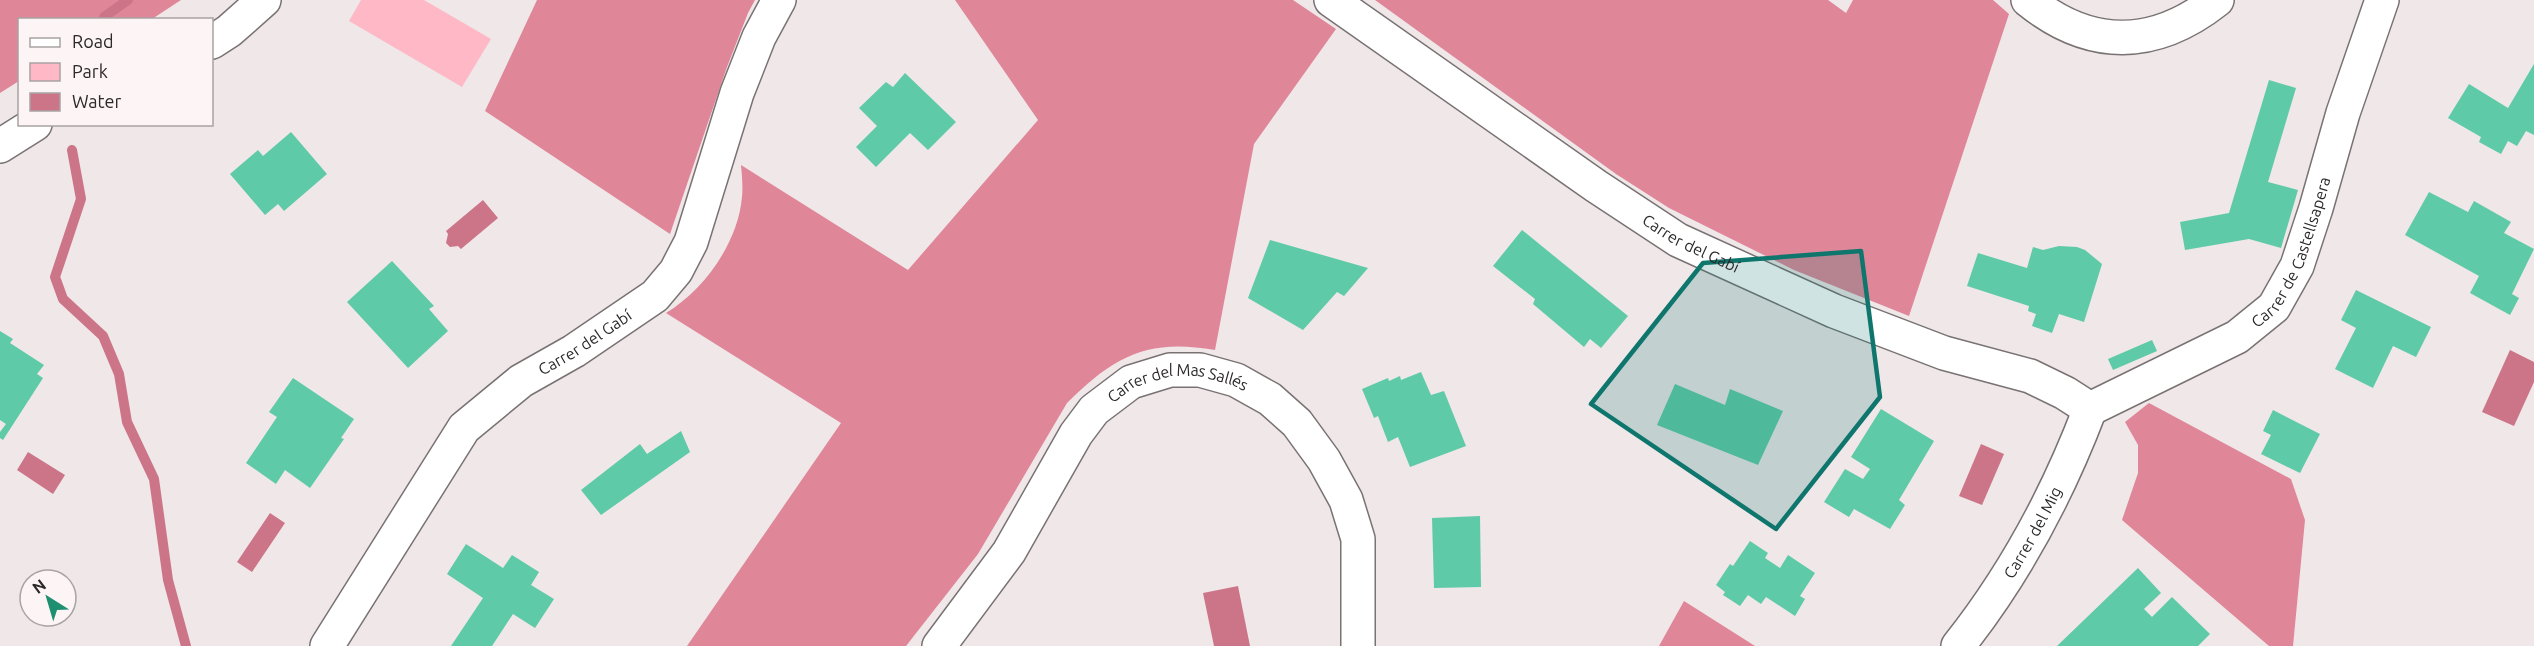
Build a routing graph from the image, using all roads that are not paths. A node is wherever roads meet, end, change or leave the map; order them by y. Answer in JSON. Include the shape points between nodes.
{"nodes":[{"id":1,"x":264,"y":0,"type":"edge"},
{"id":2,"x":779,"y":0,"type":"edge"},
{"id":3,"x":1331,"y":0,"type":"edge"},
{"id":4,"x":2028,"y":0,"type":"edge"},
{"id":5,"x":2217,"y":0,"type":"edge"},
{"id":6,"x":2382,"y":0,"type":"edge"},
{"id":7,"x":213,"y":41,"type":"edge"},
{"id":8,"x":32,"y":126,"type":"edge"},
{"id":9,"x":0,"y":146,"type":"edge"},
{"id":10,"x":2090,"y":409,"type":"junction"},
{"id":11,"x":327,"y":646,"type":"edge"},
{"id":12,"x":939,"y":646,"type":"edge"},
{"id":13,"x":1358,"y":646,"type":"edge"},
{"id":14,"x":1958,"y":646,"type":"edge"}],
"edges":[{"from":1,"to":7,"type":"street"},
{"from":2,"to":11,"type":"street","name":"Carrer del Gabí","via":[[737,93],[691,242],[676,271],[655,296],[574,351],[521,381],[464,428]]},
{"from":3,"to":10,"type":"street","name":"Carrer del Gabí","via":[[1678,240],[1834,311],[1944,352],[2030,376]]},
{"from":4,"to":5,"type":"street","via":[[2043,12],[2090,34],[2129,39],[2168,31]]},
{"from":6,"to":10,"type":"street","name":"Carrer de Castellsapera","via":[[2297,266],[2274,307],[2237,337]]},
{"from":8,"to":9,"type":"street"},
{"from":10,"to":14,"type":"street","name":"Carrer del Mig","via":[[2046,512],[1992,603]]},
{"from":12,"to":13,"type":"street","name":"Carrer del Mas Sallés","via":[[1009,552],[1076,434],[1094,410],[1131,382],[1170,370],[1200,370],[1236,380],[1270,399],[1297,423],[1324,460],[1346,500],[1358,539]]}]}
